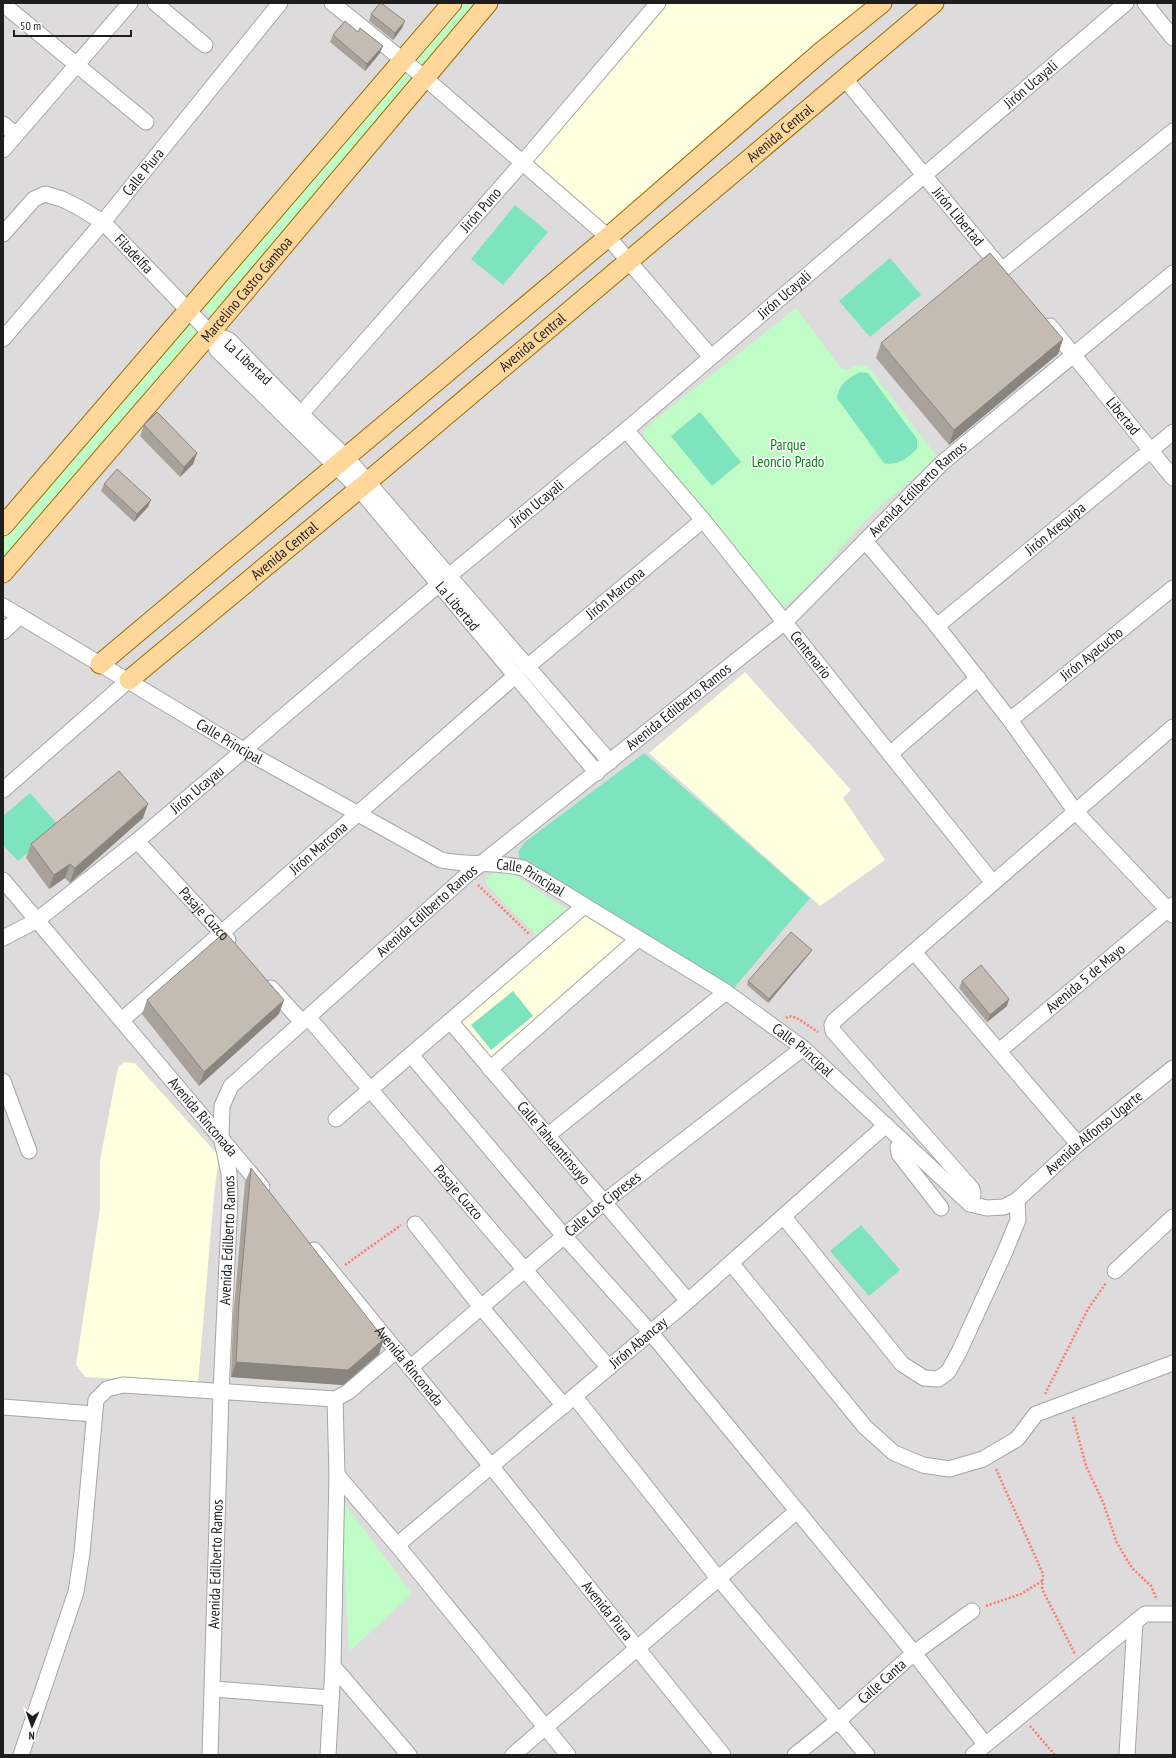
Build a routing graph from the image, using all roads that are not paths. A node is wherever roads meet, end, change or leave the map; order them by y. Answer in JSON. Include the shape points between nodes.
{"nodes":[{"id":1,"x":130,"y":3,"type":"edge"},
{"id":2,"x":155,"y":3,"type":"edge"},
{"id":3,"x":280,"y":3,"type":"edge"},
{"id":4,"x":332,"y":3,"type":"edge"},
{"id":5,"x":452,"y":3,"type":"edge"},
{"id":6,"x":488,"y":3,"type":"edge"},
{"id":7,"x":658,"y":3,"type":"edge"},
{"id":8,"x":882,"y":3,"type":"edge"},
{"id":9,"x":934,"y":3,"type":"edge"},
{"id":10,"x":1126,"y":3,"type":"edge"},
{"id":11,"x":1144,"y":3,"type":"edge"},
{"id":12,"x":3,"y":4,"type":"edge"},
{"id":13,"x":1173,"y":38,"type":"edge"},
{"id":14,"x":205,"y":45,"type":"dead end"},
{"id":15,"x":403,"y":61,"type":"junction"},
{"id":16,"x":76,"y":65,"type":"junction"},
{"id":17,"x":425,"y":78,"type":"junction"},
{"id":18,"x":845,"y":79,"type":"junction"},
{"id":19,"x":146,"y":122,"type":"dead end"},
{"id":20,"x":3,"y":124,"type":"edge"},
{"id":21,"x":1173,"y":131,"type":"edge"},
{"id":22,"x":7,"y":143,"type":"edge"},
{"id":23,"x":523,"y":162,"type":"junction"},
{"id":24,"x":924,"y":175,"type":"junction"},
{"id":25,"x":103,"y":222,"type":"junction"},
{"id":26,"x":3,"y":234,"type":"edge"},
{"id":27,"x":608,"y":237,"type":"junction"},
{"id":28,"x":628,"y":262,"type":"junction"},
{"id":29,"x":1002,"y":270,"type":"junction"},
{"id":30,"x":1173,"y":273,"type":"edge"},
{"id":31,"x":1012,"y":282,"type":"edge"},
{"id":32,"x":187,"y":310,"type":"junction"},
{"id":33,"x":1043,"y":318,"type":"edge"},
{"id":34,"x":210,"y":333,"type":"junction"},
{"id":35,"x":3,"y":339,"type":"edge"},
{"id":36,"x":1073,"y":353,"type":"junction"},
{"id":37,"x":711,"y":357,"type":"junction"},
{"id":38,"x":301,"y":414,"type":"junction"},
{"id":39,"x":626,"y":430,"type":"junction"},
{"id":40,"x":1173,"y":432,"type":"edge"},
{"id":41,"x":1150,"y":451,"type":"junction"},
{"id":42,"x":342,"y":462,"type":"junction"},
{"id":43,"x":1173,"y":478,"type":"edge"},
{"id":44,"x":364,"y":485,"type":"junction"},
{"id":45,"x":703,"y":520,"type":"junction"},
{"id":46,"x":3,"y":526,"type":"edge"},
{"id":47,"x":865,"y":541,"type":"junction"},
{"id":48,"x":3,"y":573,"type":"edge"},
{"id":49,"x":444,"y":580,"type":"junction"},
{"id":50,"x":1173,"y":588,"type":"edge"},
{"id":51,"x":3,"y":606,"type":"edge"},
{"id":52,"x":20,"y":616,"type":"junction"},
{"id":53,"x":785,"y":622,"type":"junction"},
{"id":54,"x":937,"y":626,"type":"junction"},
{"id":55,"x":3,"y":632,"type":"edge"},
{"id":56,"x":100,"y":664,"type":"junction"},
{"id":57,"x":527,"y":667,"type":"junction"},
{"id":58,"x":515,"y":676,"type":"junction"},
{"id":59,"x":978,"y":678,"type":"junction"},
{"id":60,"x":129,"y":680,"type":"junction"},
{"id":61,"x":1010,"y":720,"type":"junction"},
{"id":62,"x":1173,"y":727,"type":"edge"},
{"id":63,"x":245,"y":750,"type":"junction"},
{"id":64,"x":890,"y":754,"type":"junction"},
{"id":65,"x":610,"y":762,"type":"junction"},
{"id":66,"x":597,"y":773,"type":"junction"},
{"id":67,"x":3,"y":790,"type":"edge"},
{"id":68,"x":1075,"y":811,"type":"junction"},
{"id":69,"x":357,"y":813,"type":"junction"},
{"id":70,"x":137,"y":840,"type":"junction"},
{"id":71,"x":482,"y":863,"type":"junction"},
{"id":72,"x":3,"y":880,"type":"edge"},
{"id":73,"x":993,"y":883,"type":"junction"},
{"id":74,"x":584,"y":906,"type":"junction"},
{"id":75,"x":1171,"y":910,"type":"edge"},
{"id":76,"x":36,"y":921,"type":"junction"},
{"id":77,"x":221,"y":933,"type":"junction"},
{"id":78,"x":3,"y":938,"type":"edge"},
{"id":79,"x":638,"y":939,"type":"junction"},
{"id":80,"x":236,"y":950,"type":"edge"},
{"id":81,"x":914,"y":952,"type":"junction"},
{"id":82,"x":262,"y":978,"type":"edge"},
{"id":83,"x":726,"y":992,"type":"junction"},
{"id":84,"x":122,"y":1020,"type":"junction"},
{"id":85,"x":305,"y":1020,"type":"junction"},
{"id":86,"x":450,"y":1021,"type":"junction"},
{"id":87,"x":803,"y":1048,"type":"junction"},
{"id":88,"x":998,"y":1050,"type":"junction"},
{"id":89,"x":411,"y":1055,"type":"junction"},
{"id":90,"x":490,"y":1068,"type":"junction"},
{"id":91,"x":1173,"y":1068,"type":"edge"},
{"id":92,"x":3,"y":1081,"type":"edge"},
{"id":93,"x":370,"y":1090,"type":"junction"},
{"id":94,"x":336,"y":1119,"type":"dead end"},
{"id":95,"x":886,"y":1125,"type":"junction"},
{"id":96,"x":221,"y":1136,"type":"junction"},
{"id":97,"x":547,"y":1136,"type":"junction"},
{"id":98,"x":902,"y":1140,"type":"junction"},
{"id":99,"x":1078,"y":1144,"type":"junction"},
{"id":100,"x":29,"y":1151,"type":"dead end"},
{"id":101,"x":270,"y":1196,"type":"edge"},
{"id":102,"x":1017,"y":1200,"type":"junction"},
{"id":103,"x":604,"y":1202,"type":"junction"},
{"id":104,"x":970,"y":1204,"type":"junction"},
{"id":105,"x":941,"y":1208,"type":"dead end"},
{"id":106,"x":784,"y":1217,"type":"junction"},
{"id":107,"x":1173,"y":1217,"type":"edge"},
{"id":108,"x":415,"y":1224,"type":"road end"},
{"id":109,"x":564,"y":1236,"type":"junction"},
{"id":110,"x":304,"y":1238,"type":"edge"},
{"id":111,"x":731,"y":1263,"type":"junction"},
{"id":112,"x":525,"y":1270,"type":"junction"},
{"id":113,"x":1115,"y":1271,"type":"road end"},
{"id":114,"x":688,"y":1302,"type":"junction"},
{"id":115,"x":481,"y":1308,"type":"junction"},
{"id":116,"x":650,"y":1333,"type":"junction"},
{"id":117,"x":396,"y":1351,"type":"junction"},
{"id":118,"x":1173,"y":1363,"type":"edge"},
{"id":119,"x":410,"y":1368,"type":"junction"},
{"id":120,"x":608,"y":1368,"type":"junction"},
{"id":121,"x":221,"y":1392,"type":"junction"},
{"id":122,"x":335,"y":1399,"type":"junction"},
{"id":123,"x":569,"y":1401,"type":"junction"},
{"id":124,"x":3,"y":1406,"type":"edge"},
{"id":125,"x":94,"y":1414,"type":"junction"},
{"id":126,"x":492,"y":1466,"type":"junction"},
{"id":127,"x":337,"y":1475,"type":"junction"},
{"id":128,"x":797,"y":1511,"type":"junction"},
{"id":129,"x":397,"y":1545,"type":"junction"},
{"id":130,"x":719,"y":1578,"type":"junction"},
{"id":131,"x":972,"y":1611,"type":"road end"},
{"id":132,"x":1173,"y":1614,"type":"edge"},
{"id":133,"x":1135,"y":1622,"type":"junction"},
{"id":134,"x":638,"y":1648,"type":"junction"},
{"id":135,"x":914,"y":1653,"type":"junction"},
{"id":136,"x":333,"y":1666,"type":"junction"},
{"id":137,"x":213,"y":1689,"type":"junction"},
{"id":138,"x":330,"y":1698,"type":"junction"},
{"id":139,"x":839,"y":1720,"type":"junction"},
{"id":140,"x":545,"y":1727,"type":"junction"},
{"id":141,"x":985,"y":1744,"type":"junction"},
{"id":142,"x":21,"y":1755,"type":"edge"},
{"id":143,"x":210,"y":1755,"type":"edge"},
{"id":144,"x":328,"y":1755,"type":"edge"},
{"id":145,"x":409,"y":1755,"type":"edge"},
{"id":146,"x":512,"y":1755,"type":"edge"},
{"id":147,"x":568,"y":1755,"type":"edge"},
{"id":148,"x":723,"y":1755,"type":"edge"},
{"id":149,"x":795,"y":1755,"type":"edge"},
{"id":150,"x":867,"y":1755,"type":"edge"},
{"id":151,"x":973,"y":1755,"type":"edge"},
{"id":152,"x":1127,"y":1755,"type":"edge"}],
"edges":[{"from":1,"to":16,"type":"street"},
{"from":2,"to":14,"type":"street"},
{"from":3,"to":25,"type":"street","name":"Calle Piura"},
{"from":4,"to":15,"type":"street"},
{"from":5,"to":15,"type":"main road","name":"Marcelino Castro Gamboa"},
{"from":6,"to":17,"type":"main road","name":"Marcelino Castro Gamboa"},
{"from":7,"to":23,"type":"street","name":"Jirón Puno"},
{"from":8,"to":27,"type":"main road","name":"Avenida Central","via":[[821,52]]},
{"from":9,"to":18,"type":"main road","name":"Avenida Central"},
{"from":10,"to":24,"type":"street","name":"Jirón Ucayali"},
{"from":11,"to":13,"type":"street"},
{"from":12,"to":16,"type":"street"},
{"from":15,"to":17,"type":"street"},
{"from":15,"to":32,"type":"main road","name":"Marcelino Castro Gamboa"},
{"from":16,"to":19,"type":"street"},
{"from":16,"to":22,"type":"street"},
{"from":17,"to":23,"type":"street"},
{"from":17,"to":34,"type":"main road","name":"Marcelino Castro Gamboa"},
{"from":18,"to":24,"type":"street","name":"Jirón Libertad"},
{"from":18,"to":28,"type":"main road","name":"Avenida Central"},
{"from":20,"to":22,"type":"street"},
{"from":21,"to":29,"type":"street"},
{"from":23,"to":27,"type":"street"},
{"from":23,"to":38,"type":"street","name":"Jirón Puno"},
{"from":24,"to":29,"type":"street","name":"Jirón Libertad"},
{"from":24,"to":37,"type":"street","name":"Jirón Ucayali"},
{"from":25,"to":26,"type":"street","name":"Filadelfia","via":[[73,204],[45,194],[34,199]]},
{"from":25,"to":32,"type":"street","name":"Filadelfia"},
{"from":25,"to":35,"type":"street","name":"Calle Piura"},
{"from":27,"to":28,"type":"street"},
{"from":27,"to":42,"type":"main road","name":"Avenida Central"},
{"from":28,"to":37,"type":"street"},
{"from":28,"to":44,"type":"main road","name":"Avenida Central"},
{"from":29,"to":31,"type":"street","name":"Jirón Libertad"},
{"from":30,"to":36,"type":"street","name":"Avenida Edilberto Ramos"},
{"from":32,"to":34,"type":"street","name":"Filadelfia"},
{"from":32,"to":46,"type":"main road","name":"Marcelino Castro Gamboa"},
{"from":33,"to":36,"type":"street"},
{"from":34,"to":38,"type":"street","name":"La Libertad","via":[[229,340]]},
{"from":34,"to":42,"type":"street","name":"La Libertad","via":[[217,350]]},
{"from":34,"to":48,"type":"main road","name":"Marcelino Castro Gamboa"},
{"from":36,"to":41,"type":"street","name":"Libertad"},
{"from":36,"to":47,"type":"street","name":"Avenida Edilberto Ramos","via":[[942,463]]},
{"from":37,"to":39,"type":"street","name":"Jirón Ucayali"},
{"from":38,"to":42,"type":"street","name":"La Libertad"},
{"from":39,"to":45,"type":"street","name":"Centenario"},
{"from":39,"to":49,"type":"street","name":"Jirón Ucayali"},
{"from":40,"to":41,"type":"street","name":"Jirón Arequipa"},
{"from":41,"to":43,"type":"street","name":"Libertad"},
{"from":41,"to":54,"type":"street","name":"Jirón Arequipa"},
{"from":42,"to":44,"type":"street","name":"La Libertad"},
{"from":42,"to":56,"type":"main road","name":"Avenida Central"},
{"from":44,"to":49,"type":"street","name":"La Libertad"},
{"from":44,"to":60,"type":"main road","name":"Avenida Central"},
{"from":45,"to":53,"type":"street","name":"Centenario"},
{"from":45,"to":57,"type":"street","name":"Jirón Marcona"},
{"from":47,"to":53,"type":"street","name":"Avenida Edilberto Ramos"},
{"from":47,"to":54,"type":"street"},
{"from":49,"to":57,"type":"street","name":"La Libertad"},
{"from":49,"to":58,"type":"street","name":"La Libertad"},
{"from":49,"to":63,"type":"street","name":"Jirón Ucayau"},
{"from":50,"to":61,"type":"street","name":"Jirón Ayacucho"},
{"from":51,"to":52,"type":"street","name":"Calle Principal"},
{"from":52,"to":55,"type":"street"},
{"from":52,"to":56,"type":"street","name":"Calle Principal"},
{"from":53,"to":64,"type":"street","name":"Centenario"},
{"from":53,"to":65,"type":"street","name":"Avenida Edilberto Ramos"},
{"from":54,"to":59,"type":"street"},
{"from":56,"to":60,"type":"street","name":"Calle Principal"},
{"from":57,"to":65,"type":"street","name":"La Libertad"},
{"from":58,"to":66,"type":"street","name":"La Libertad"},
{"from":58,"to":69,"type":"street","name":"Jirón Marcona"},
{"from":59,"to":61,"type":"street"},
{"from":59,"to":64,"type":"street"},
{"from":60,"to":63,"type":"street","name":"Calle Principal"},
{"from":60,"to":67,"type":"street"},
{"from":61,"to":68,"type":"street"},
{"from":62,"to":68,"type":"street"},
{"from":63,"to":69,"type":"street","name":"Calle Principal"},
{"from":63,"to":70,"type":"street","name":"Jirón Ucayau"},
{"from":64,"to":73,"type":"street","name":"Centenario"},
{"from":65,"to":66,"type":"street","name":"Avenida Edilberto Ramos"},
{"from":66,"to":71,"type":"street","name":"Avenida Edilberto Ramos"},
{"from":68,"to":73,"type":"street"},
{"from":68,"to":75,"type":"street"},
{"from":69,"to":71,"type":"street","name":"Calle Principal","via":[[441,860],[460,864]]},
{"from":69,"to":77,"type":"street","name":"Jirón Marcona"},
{"from":70,"to":76,"type":"street","name":"Jirón Ucayau"},
{"from":70,"to":77,"type":"street","name":"Pasaje Cuzco"},
{"from":71,"to":74,"type":"street","name":"Calle Principal","via":[[504,863],[523,868]]},
{"from":71,"to":85,"type":"street","name":"Avenida Edilberto Ramos"},
{"from":72,"to":76,"type":"street","name":"Avenida Rinconada"},
{"from":73,"to":81,"type":"street"},
{"from":74,"to":79,"type":"street","name":"Calle Principal"},
{"from":74,"to":86,"type":"street"},
{"from":75,"to":88,"type":"street","name":"Avenida 5 de Mayo"},
{"from":76,"to":78,"type":"street","name":"Jirón Ucayau"},
{"from":76,"to":84,"type":"street","name":"Avenida Rinconada"},
{"from":77,"to":80,"type":"street","name":"Pasaje Cuzco"},
{"from":77,"to":84,"type":"street","name":"Jirón Marcona"},
{"from":79,"to":83,"type":"street","name":"Calle Principal"},
{"from":79,"to":90,"type":"street"},
{"from":81,"to":88,"type":"street"},
{"from":81,"to":104,"type":"street","via":[[834,1021],[833,1031],[972,1189]]},
{"from":82,"to":85,"type":"street","name":"Pasaje Cuzco"},
{"from":83,"to":87,"type":"street","name":"Calle Principal"},
{"from":83,"to":97,"type":"street"},
{"from":84,"to":96,"type":"street","name":"Avenida Rinconada"},
{"from":85,"to":93,"type":"street","name":"Pasaje Cuzco"},
{"from":85,"to":96,"type":"street","name":"Avenida Edilberto Ramos","via":[[231,1086],[222,1106]]},
{"from":86,"to":89,"type":"street"},
{"from":86,"to":90,"type":"street","name":"Calle Tahuantinsuyo"},
{"from":87,"to":95,"type":"street","name":"Calle Principal"},
{"from":87,"to":103,"type":"street","name":"Calle Los Cipreses"},
{"from":88,"to":99,"type":"street"},
{"from":89,"to":93,"type":"street"},
{"from":89,"to":109,"type":"street"},
{"from":90,"to":97,"type":"street","name":"Calle Tahuantinsuyo"},
{"from":91,"to":99,"type":"street","name":"Avenida Alfonso Ugarte"},
{"from":92,"to":100,"type":"street"},
{"from":93,"to":94,"type":"street"},
{"from":93,"to":112,"type":"street","name":"Pasaje Cuzco"},
{"from":95,"to":98,"type":"street","name":"Calle Principal"},
{"from":95,"to":106,"type":"street","name":"Jirón Abancay"},
{"from":96,"to":101,"type":"street","name":"Avenida Rinconada"},
{"from":96,"to":121,"type":"street","name":"Avenida Edilberto Ramos","via":[[229,1173],[230,1198]]},
{"from":97,"to":103,"type":"street","name":"Calle Tahuantinsuyo"},
{"from":98,"to":104,"type":"street","name":"Calle Principal"},
{"from":98,"to":105,"type":"street","via":[[898,1147],[899,1154]]},
{"from":99,"to":102,"type":"street","name":"Avenida Alfonso Ugarte"},
{"from":102,"to":104,"type":"street","via":[[1004,1207],[987,1208]]},
{"from":102,"to":106,"type":"street","via":[[1018,1220],[1000,1261],[959,1352],[948,1372],[938,1379],[924,1378],[902,1364]]},
{"from":103,"to":109,"type":"street","name":"Calle Los Cipreses"},
{"from":103,"to":114,"type":"street","name":"Calle Tahuantinsuyo"},
{"from":106,"to":111,"type":"street","name":"Jirón Abancay"},
{"from":107,"to":113,"type":"street"},
{"from":108,"to":115,"type":"street"},
{"from":109,"to":112,"type":"street","name":"Calle Los Cipreses"},
{"from":109,"to":116,"type":"street"},
{"from":110,"to":117,"type":"street","name":"Avenida Rinconada"},
{"from":111,"to":114,"type":"street","name":"Jirón Abancay"},
{"from":111,"to":118,"type":"street","via":[[865,1427],[894,1453],[923,1465],[949,1469],[984,1459],[1017,1439],[1036,1414]]},
{"from":112,"to":115,"type":"street","name":"Calle Los Cipreses"},
{"from":112,"to":120,"type":"street","name":"Pasaje Cuzco"},
{"from":114,"to":116,"type":"street","name":"Jirón Abancay"},
{"from":115,"to":119,"type":"street","name":"Calle Los Cipreses"},
{"from":115,"to":123,"type":"street"},
{"from":116,"to":120,"type":"street","name":"Jirón Abancay"},
{"from":116,"to":128,"type":"street"},
{"from":117,"to":119,"type":"street","name":"Avenida Rinconada"},
{"from":117,"to":122,"type":"street","via":[[348,1392]]},
{"from":119,"to":126,"type":"street","name":"Avenida Rinconada"},
{"from":120,"to":123,"type":"street","name":"Jirón Abancay"},
{"from":121,"to":122,"type":"street"},
{"from":121,"to":125,"type":"street","via":[[123,1385],[107,1389],[96,1400]]},
{"from":121,"to":137,"type":"street","name":"Avenida Edilberto Ramos"},
{"from":122,"to":127,"type":"street"},
{"from":123,"to":126,"type":"street","name":"Jirón Abancay"},
{"from":123,"to":130,"type":"street"},
{"from":124,"to":125,"type":"street"},
{"from":125,"to":142,"type":"street","via":[[82,1553],[76,1592]]},
{"from":126,"to":129,"type":"street","name":"Jirón Abancay"},
{"from":126,"to":134,"type":"street","name":"Avenida Piura"},
{"from":127,"to":129,"type":"street"},
{"from":127,"to":136,"type":"street"},
{"from":128,"to":130,"type":"street"},
{"from":128,"to":135,"type":"street"},
{"from":129,"to":140,"type":"street"},
{"from":130,"to":134,"type":"street"},
{"from":130,"to":139,"type":"street"},
{"from":131,"to":135,"type":"street","name":"Calle Canta"},
{"from":132,"to":133,"type":"street","via":[[1146,1614]]},
{"from":133,"to":141,"type":"street"},
{"from":133,"to":152,"type":"street"},
{"from":134,"to":140,"type":"street"},
{"from":134,"to":148,"type":"street","name":"Avenida Piura"},
{"from":135,"to":139,"type":"street","name":"Calle Canta"},
{"from":135,"to":141,"type":"street"},
{"from":136,"to":138,"type":"street"},
{"from":136,"to":145,"type":"street"},
{"from":137,"to":138,"type":"street"},
{"from":137,"to":143,"type":"street","name":"Avenida Edilberto Ramos"},
{"from":138,"to":144,"type":"street"},
{"from":139,"to":149,"type":"street","name":"Calle Canta"},
{"from":139,"to":150,"type":"street"},
{"from":140,"to":146,"type":"street"},
{"from":140,"to":147,"type":"street"},
{"from":141,"to":151,"type":"street"}]}
